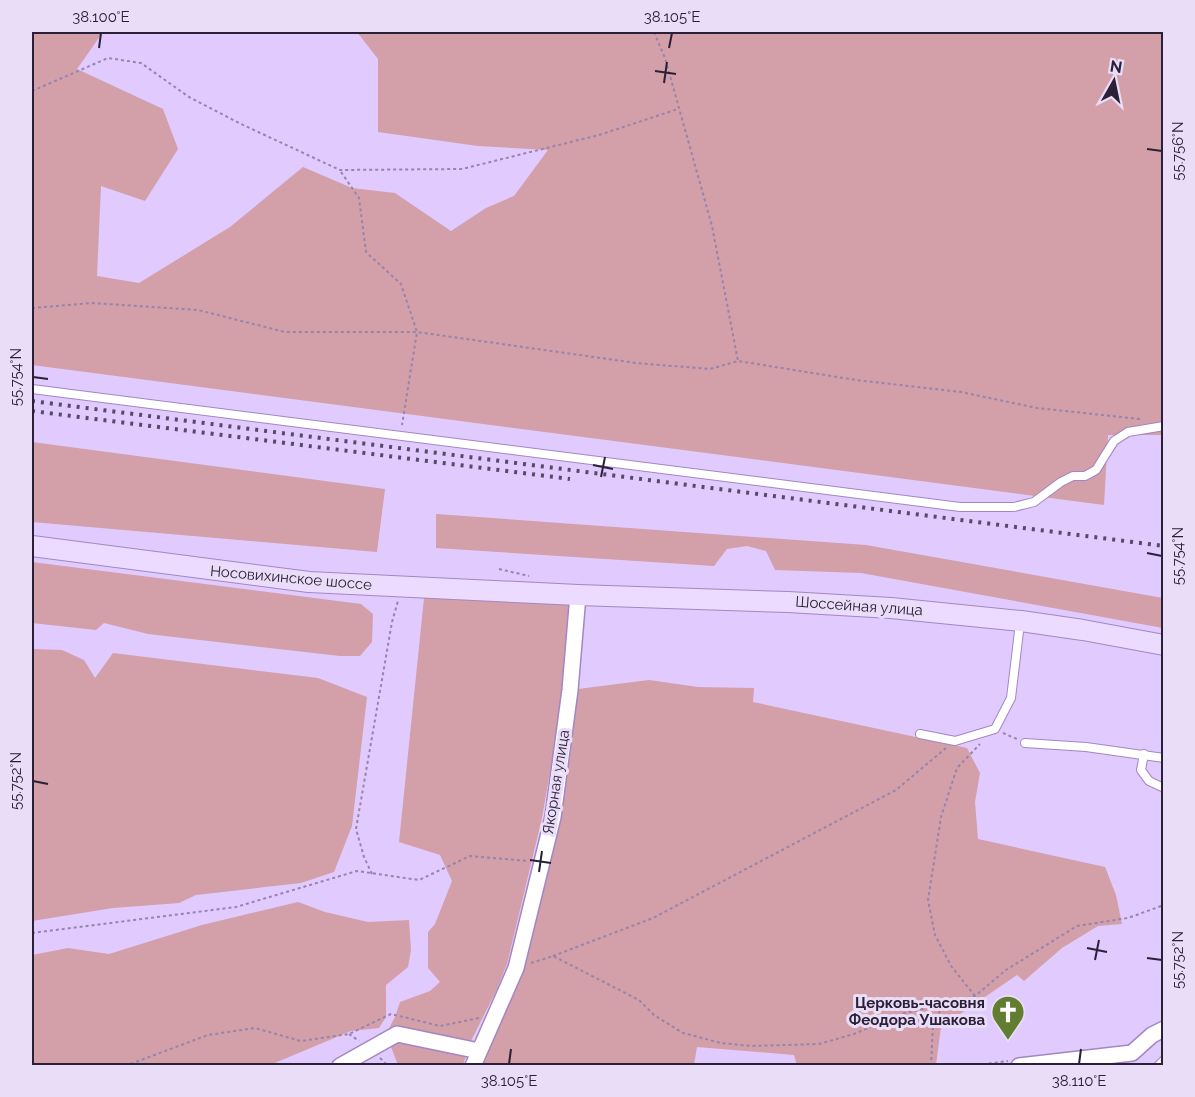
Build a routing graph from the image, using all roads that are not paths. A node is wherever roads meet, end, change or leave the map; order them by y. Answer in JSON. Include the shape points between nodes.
{"nodes":[{"id":1,"x":32,"y":389,"type":"edge"},
{"id":2,"x":1162,"y":426,"type":"edge"},
{"id":3,"x":32,"y":546,"type":"edge"},
{"id":4,"x":551,"y":593,"type":"joint"},
{"id":5,"x":578,"y":595,"type":"junction"},
{"id":6,"x":1021,"y":621,"type":"junction"},
{"id":7,"x":1164,"y":645,"type":"edge"},
{"id":8,"x":920,"y":734,"type":"dead end"},
{"id":9,"x":1025,"y":743,"type":"road end"},
{"id":10,"x":1144,"y":754,"type":"junction"},
{"id":11,"x":1164,"y":758,"type":"edge"},
{"id":12,"x":1164,"y":789,"type":"edge"},
{"id":13,"x":1164,"y":1029,"type":"edge"},
{"id":14,"x":476,"y":1058,"type":"edge"},
{"id":15,"x":1164,"y":1060,"type":"edge"},
{"id":16,"x":340,"y":1065,"type":"edge"},
{"id":17,"x":1019,"y":1065,"type":"edge"},
{"id":18,"x":1158,"y":1065,"type":"edge"}],
"edges":[{"from":1,"to":2,"type":"lane","via":[[960,507],[1014,507],[1034,502],[1072,476],[1085,476],[1096,470],[1114,441],[1128,432]]},
{"from":3,"to":4,"type":"main road","name":"Носовихинское шоссе","via":[[309,582]]},
{"from":4,"to":5,"type":"main road","name":"Шоссейная улица"},
{"from":5,"to":6,"type":"main road","name":"Шоссейная улица","via":[[891,608]]},
{"from":5,"to":14,"type":"street","name":"Якорная улица","via":[[553,817],[516,968]]},
{"from":6,"to":7,"type":"main road","name":"Шоссейная улица"},
{"from":6,"to":8,"type":"lane","via":[[1011,698],[994,729],[956,741]]},
{"from":9,"to":10,"type":"lane"},
{"from":10,"to":11,"type":"lane"},
{"from":10,"to":12,"type":"lane","via":[[1141,770],[1149,781]]},
{"from":13,"to":17,"type":"street","via":[[1132,1053]]},
{"from":14,"to":16,"type":"street","via":[[397,1034]]},
{"from":15,"to":18,"type":"lane"}]}
